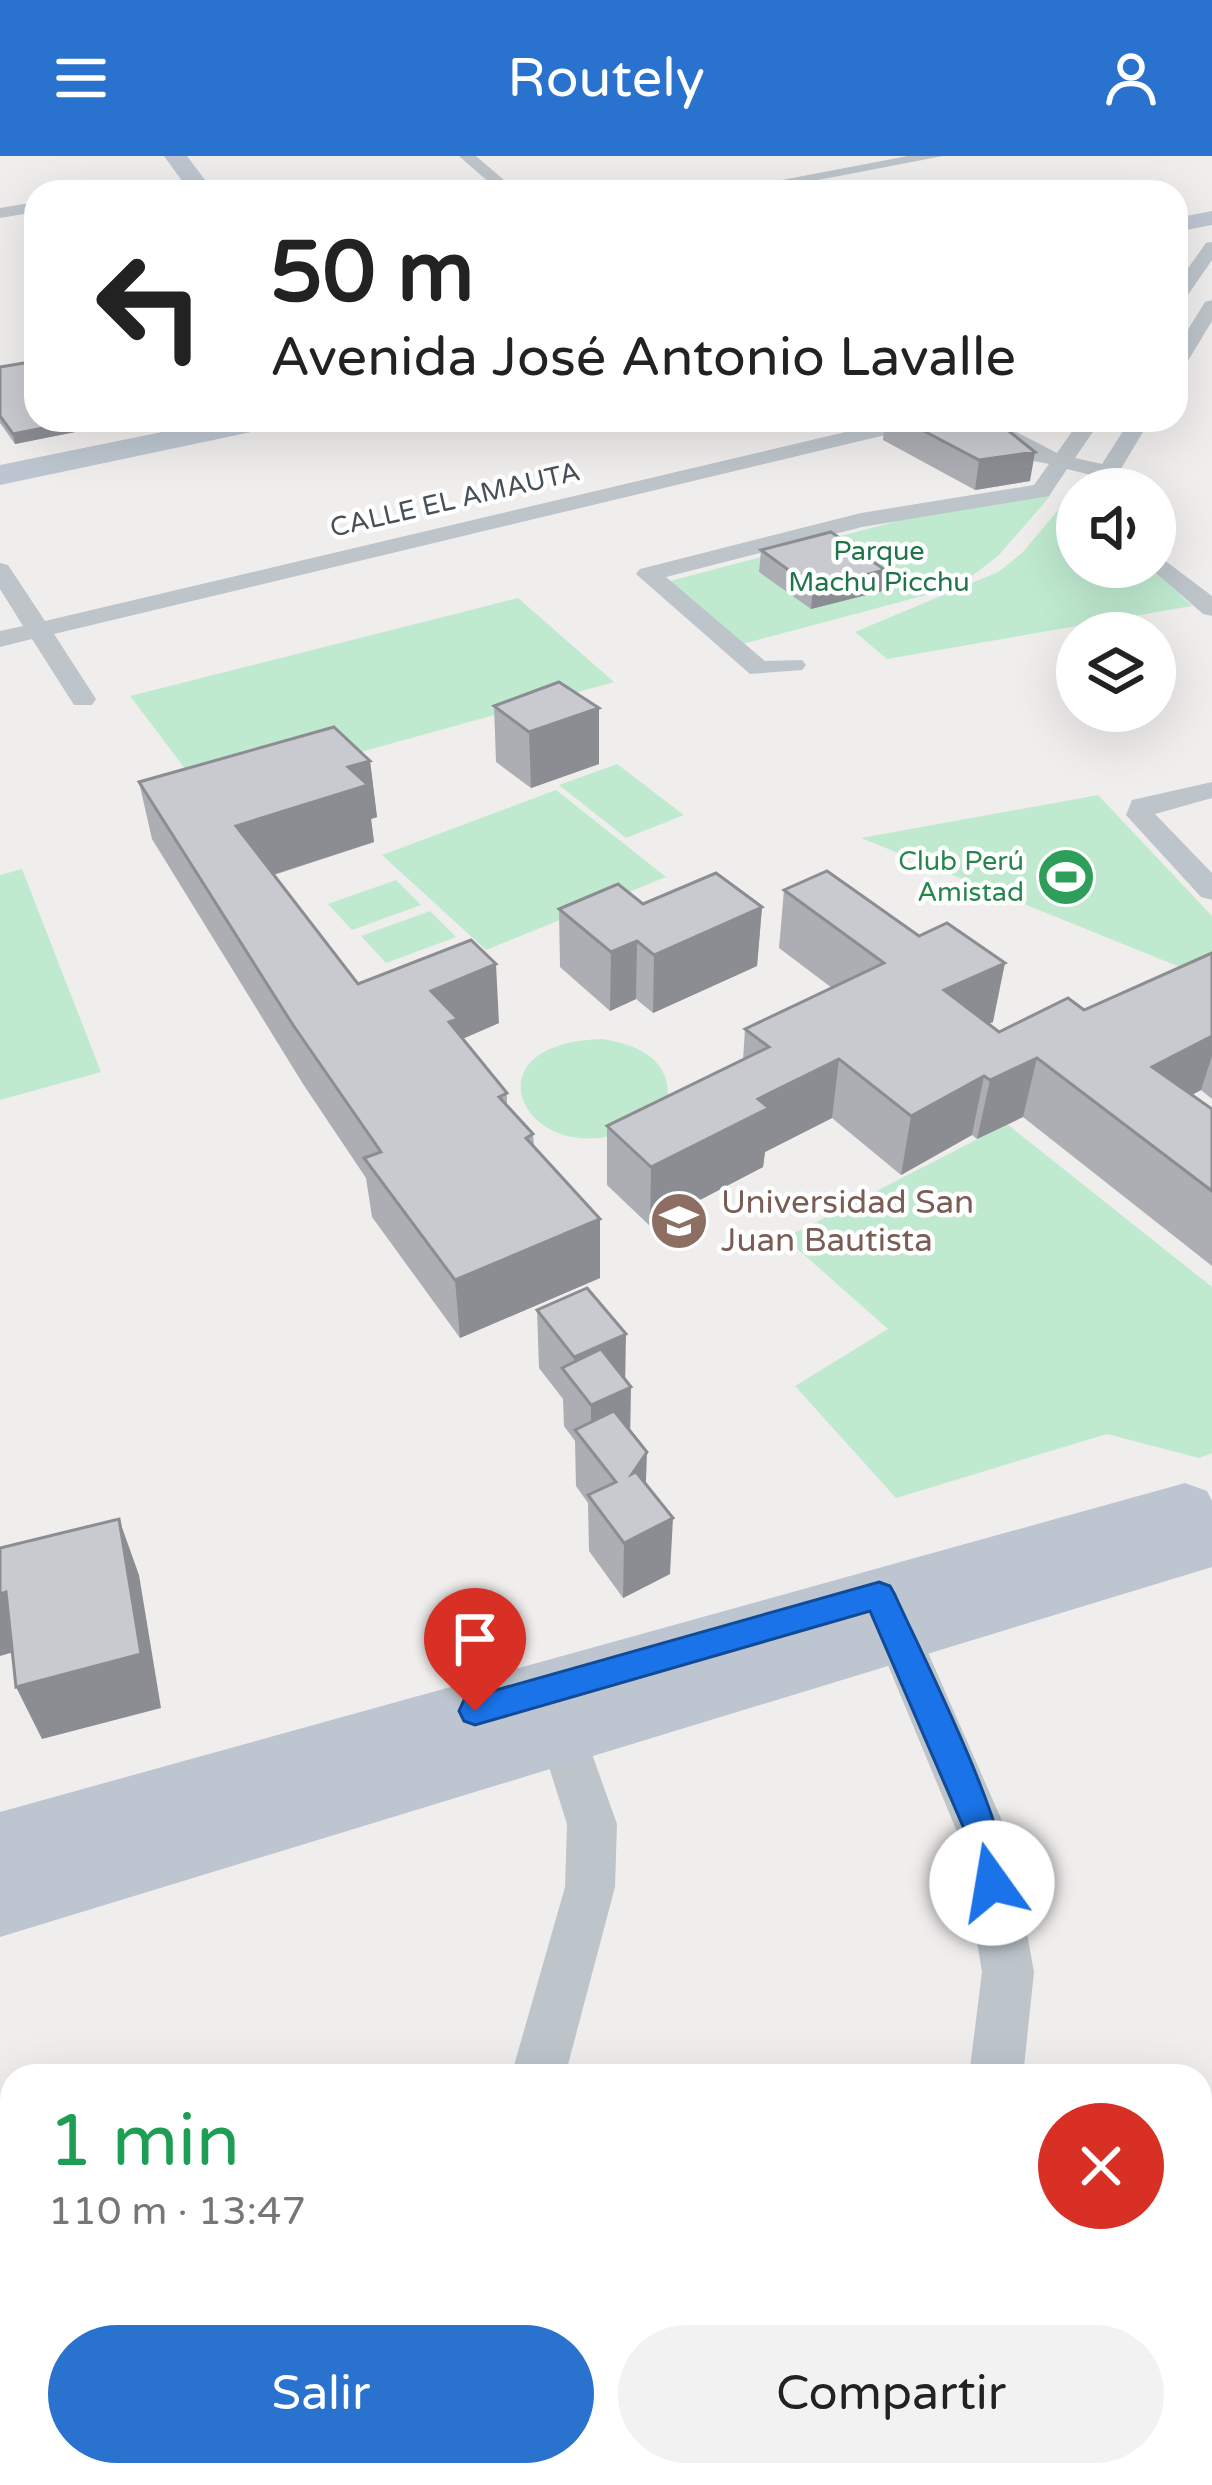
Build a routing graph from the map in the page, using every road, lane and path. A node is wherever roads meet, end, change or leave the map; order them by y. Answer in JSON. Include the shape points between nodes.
{"nodes":[{"id":1,"x":154,"y":156,"type":"edge"},
{"id":2,"x":467,"y":156,"type":"edge"},
{"id":3,"x":935,"y":156,"type":"edge"},
{"id":4,"x":180,"y":180,"type":"edge"},
{"id":5,"x":496,"y":180,"type":"edge"},
{"id":6,"x":801,"y":180,"type":"edge"},
{"id":7,"x":1212,"y":247,"type":"edge"},
{"id":8,"x":1188,"y":281,"type":"edge"},
{"id":9,"x":1212,"y":306,"type":"edge"},
{"id":10,"x":1188,"y":356,"type":"edge"},
{"id":11,"x":150,"y":432,"type":"edge"},
{"id":12,"x":208,"y":432,"type":"edge"},
{"id":13,"x":872,"y":432,"type":"edge"},
{"id":14,"x":996,"y":432,"type":"edge"},
{"id":15,"x":1083,"y":432,"type":"edge"},
{"id":16,"x":1132,"y":432,"type":"edge"},
{"id":17,"x":0,"y":462,"type":"edge"},
{"id":18,"x":1064,"y":463,"type":"junction"},
{"id":19,"x":1075,"y":468,"type":"edge"},
{"id":20,"x":1110,"y":468,"type":"edge"},
{"id":21,"x":0,"y":475,"type":"edge"},
{"id":22,"x":0,"y":570,"type":"edge"},
{"id":23,"x":1176,"y":578,"type":"edge"},
{"id":24,"x":1212,"y":609,"type":"edge"},
{"id":25,"x":41,"y":629,"type":"junction"},
{"id":26,"x":0,"y":639,"type":"edge"},
{"id":27,"x":793,"y":664,"type":"dead end"},
{"id":28,"x":83,"y":699,"type":"dead end"},
{"id":29,"x":1212,"y":790,"type":"edge"},
{"id":30,"x":1212,"y":891,"type":"edge"},
{"id":31,"x":1212,"y":1501,"type":"edge"},
{"id":32,"x":1212,"y":1541,"type":"edge"},
{"id":33,"x":890,"y":1616,"type":"junction"},
{"id":34,"x":555,"y":1713,"type":"junction"},
{"id":35,"x":0,"y":1846,"type":"edge"},
{"id":36,"x":0,"y":1901,"type":"edge"},
{"id":37,"x":541,"y":2064,"type":"edge"},
{"id":38,"x":997,"y":2064,"type":"edge"}],
"edges":[{"from":1,"to":4,"type":"main road"},
{"from":2,"to":5,"type":"street"},
{"from":3,"to":6,"type":"street"},
{"from":7,"to":8,"type":"street"},
{"from":9,"to":10,"type":"street"},
{"from":11,"to":17,"type":"main road"},
{"from":12,"to":21,"type":"main road"},
{"from":13,"to":25,"type":"street","name":"CALLE EL AMAUTA"},
{"from":14,"to":18,"type":"street"},
{"from":15,"to":18,"type":"street"},
{"from":16,"to":20,"type":"street"},
{"from":18,"to":19,"type":"street"},
{"from":18,"to":27,"type":"street","via":[[1033,494],[861,520],[648,574],[759,669]]},
{"from":22,"to":25,"type":"street"},
{"from":23,"to":24,"type":"street"},
{"from":25,"to":26,"type":"street","name":"CALLE EL AMAUTA"},
{"from":25,"to":28,"type":"street"},
{"from":29,"to":30,"type":"street","via":[[1142,806],[1140,815]]},
{"from":31,"to":33,"type":"main road"},
{"from":32,"to":33,"type":"main road"},
{"from":33,"to":34,"type":"main road"},
{"from":33,"to":38,"type":"street","via":[[985,1838],[1008,1972]]},
{"from":34,"to":35,"type":"main road"},
{"from":34,"to":36,"type":"main road"},
{"from":34,"to":37,"type":"street","via":[[592,1824],[590,1887]]}]}
